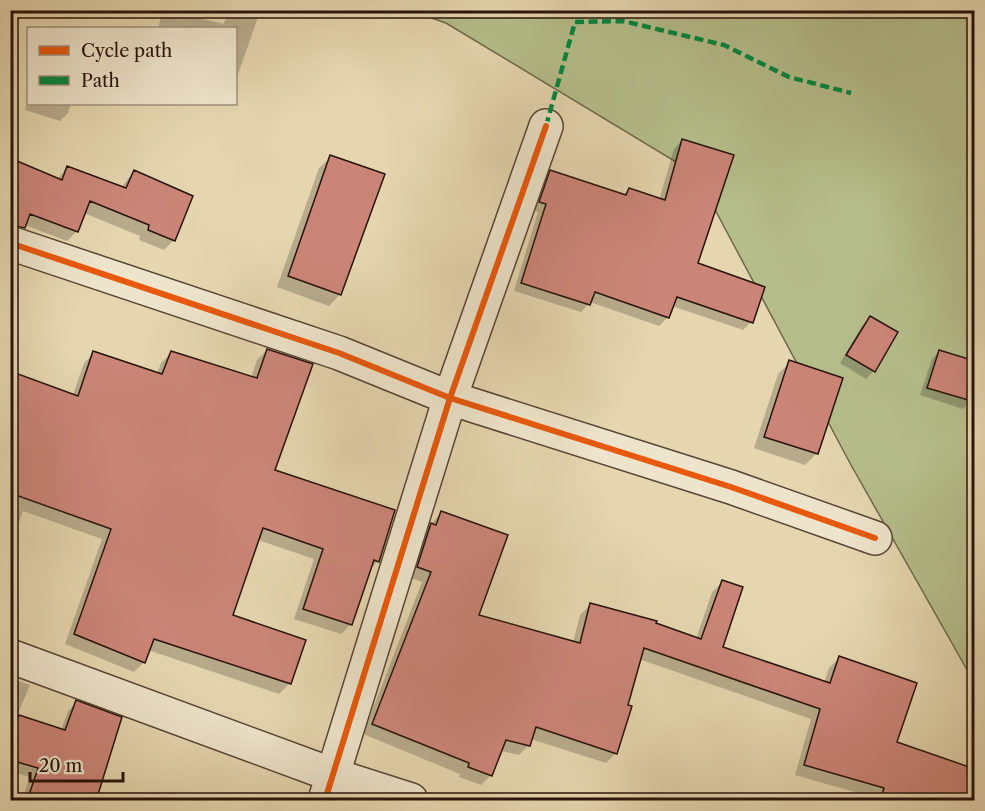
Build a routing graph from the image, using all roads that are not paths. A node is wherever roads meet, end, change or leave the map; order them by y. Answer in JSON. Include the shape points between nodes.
{"nodes":[{"id":1,"x":546,"y":126,"type":"dead end"},
{"id":2,"x":10,"y":243,"type":"edge"},
{"id":3,"x":450,"y":398,"type":"junction"},
{"id":4,"x":875,"y":538,"type":"dead end"},
{"id":5,"x":10,"y":656,"type":"edge"},
{"id":6,"x":329,"y":788,"type":"edge"},
{"id":7,"x":411,"y":801,"type":"edge"}],
"edges":[{"from":1,"to":3,"type":"street"},
{"from":2,"to":3,"type":"street","via":[[339,353]]},
{"from":3,"to":4,"type":"street","via":[[731,487]]},
{"from":3,"to":6,"type":"street"},
{"from":5,"to":6,"type":"street"},
{"from":6,"to":7,"type":"street"}]}
